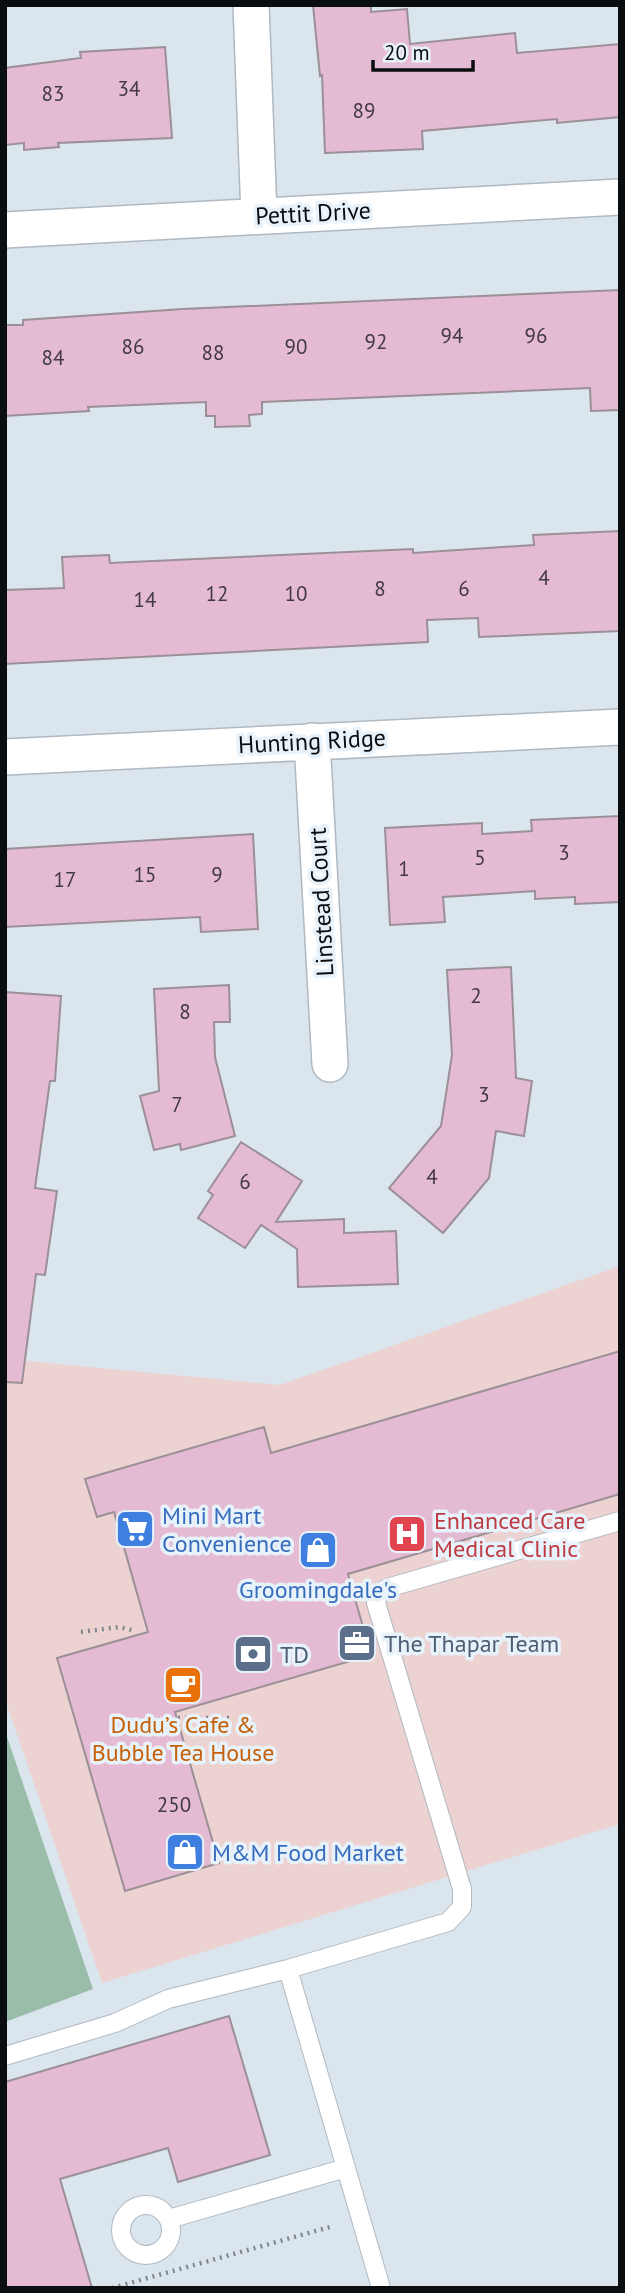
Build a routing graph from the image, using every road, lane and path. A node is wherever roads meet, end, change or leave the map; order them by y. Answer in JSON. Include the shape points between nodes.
{"nodes":[{"id":1,"x":251,"y":5,"type":"edge"},
{"id":2,"x":620,"y":197,"type":"edge"},
{"id":3,"x":259,"y":216,"type":"junction"},
{"id":4,"x":5,"y":230,"type":"edge"},
{"id":5,"x":620,"y":727,"type":"edge"},
{"id":6,"x":312,"y":741,"type":"junction"},
{"id":7,"x":5,"y":757,"type":"edge"},
{"id":8,"x":330,"y":1064,"type":"dead end"},
{"id":9,"x":620,"y":1521,"type":"edge"},
{"id":10,"x":136,"y":1631,"type":"dead end"},
{"id":11,"x":82,"y":1632,"type":"dead end"},
{"id":12,"x":178,"y":1718,"type":"dead end"},
{"id":13,"x":233,"y":1718,"type":"dead end"},
{"id":14,"x":288,"y":1969,"type":"junction"},
{"id":15,"x":5,"y":2056,"type":"edge"},
{"id":16,"x":346,"y":2168,"type":"junction"},
{"id":17,"x":169,"y":2219,"type":"dead end"},
{"id":18,"x":330,"y":2227,"type":"dead end"},
{"id":19,"x":111,"y":2288,"type":"edge"},
{"id":20,"x":380,"y":2288,"type":"edge"}],
"edges":[{"from":1,"to":3,"type":"street"},
{"from":2,"to":3,"type":"street","name":"Pettit Drive"},
{"from":3,"to":4,"type":"street","name":"Pettit Drive"},
{"from":5,"to":6,"type":"street","name":"Hunting Ridge"},
{"from":6,"to":7,"type":"street","name":"Hunting Ridge"},
{"from":6,"to":8,"type":"street","name":"Linstead Court"},
{"from":9,"to":14,"type":"lane","via":[[378,1594],[376,1604],[462,1889],[462,1907],[448,1922]]},
{"from":10,"to":11,"type":"path","via":[[119,1627]]},
{"from":12,"to":13,"type":"path"},
{"from":14,"to":15,"type":"lane","via":[[168,1999],[115,2023]]},
{"from":14,"to":16,"type":"lane"},
{"from":16,"to":17,"type":"lane"},
{"from":16,"to":20,"type":"lane"},
{"from":18,"to":19,"type":"path"}]}
